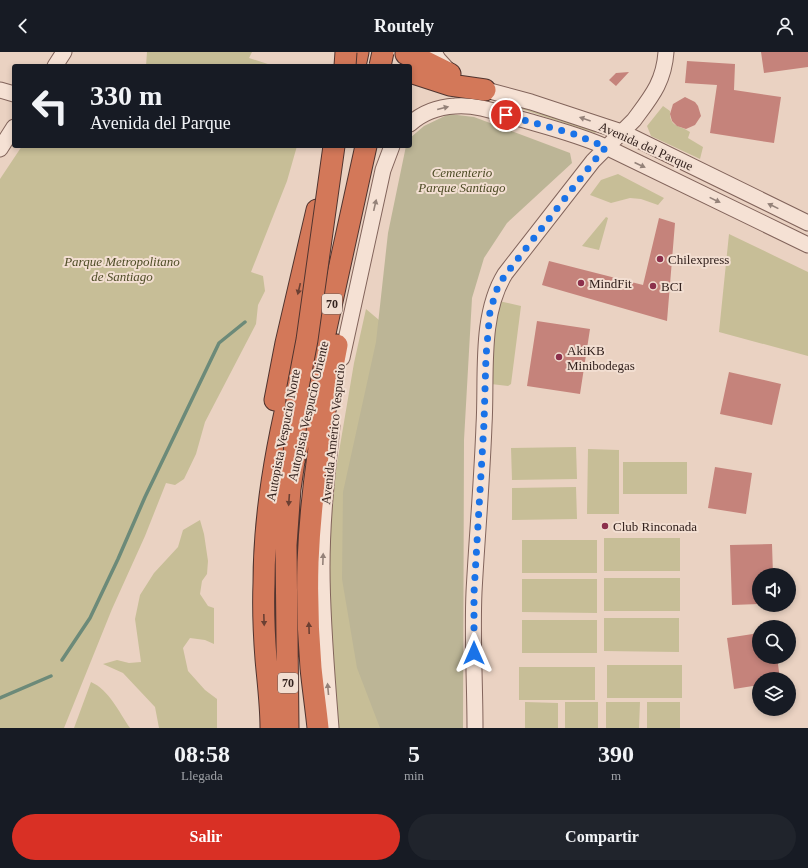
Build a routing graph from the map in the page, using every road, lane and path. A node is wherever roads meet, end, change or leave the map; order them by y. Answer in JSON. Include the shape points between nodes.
{"nodes":[{"id":1,"x":64,"y":52,"type":"edge"},
{"id":2,"x":346,"y":52,"type":"edge"},
{"id":3,"x":358,"y":52,"type":"edge"},
{"id":4,"x":383,"y":52,"type":"edge"},
{"id":5,"x":434,"y":52,"type":"edge"},
{"id":6,"x":666,"y":52,"type":"edge"},
{"id":7,"x":399,"y":60,"type":"edge"},
{"id":8,"x":56,"y":64,"type":"edge"},
{"id":9,"x":345,"y":64,"type":"edge"},
{"id":10,"x":355,"y":64,"type":"edge"},
{"id":11,"x":380,"y":64,"type":"edge"},
{"id":12,"x":412,"y":66,"type":"edge"},
{"id":13,"x":456,"y":77,"type":"junction"},
{"id":14,"x":0,"y":90,"type":"edge"},
{"id":15,"x":12,"y":93,"type":"edge"},
{"id":16,"x":482,"y":99,"type":"junction"},
{"id":17,"x":412,"y":123,"type":"edge"},
{"id":18,"x":12,"y":130,"type":"edge"},
{"id":19,"x":622,"y":132,"type":"junction"},
{"id":20,"x":606,"y":147,"type":"junction"},
{"id":21,"x":334,"y":148,"type":"edge"},
{"id":22,"x":342,"y":148,"type":"edge"},
{"id":23,"x":366,"y":148,"type":"edge"},
{"id":24,"x":376,"y":148,"type":"edge"},
{"id":25,"x":391,"y":148,"type":"edge"},
{"id":26,"x":0,"y":149,"type":"edge"},
{"id":27,"x":325,"y":169,"type":"dead end"},
{"id":28,"x":808,"y":223,"type":"edge"},
{"id":29,"x":808,"y":245,"type":"edge"},
{"id":30,"x":294,"y":461,"type":"junction"},
{"id":31,"x":264,"y":581,"type":"junction"},
{"id":32,"x":311,"y":667,"type":"junction"},
{"id":33,"x":271,"y":728,"type":"edge"},
{"id":34,"x":288,"y":728,"type":"edge"},
{"id":35,"x":309,"y":728,"type":"edge"},
{"id":36,"x":318,"y":728,"type":"edge"},
{"id":37,"x":331,"y":728,"type":"edge"},
{"id":38,"x":475,"y":728,"type":"edge"}],
"edges":[{"from":1,"to":8,"type":"street"},
{"from":2,"to":9,"type":"highway","bridge":true},
{"from":3,"to":10,"type":"highway"},
{"from":4,"to":11,"type":"highway","bridge":true},
{"from":5,"to":13,"type":"street","via":[[438,60]]},
{"from":6,"to":19,"type":"street","via":[[666,64],[659,84],[634,120]]},
{"from":7,"to":13,"type":"highway","via":[[422,60]]},
{"from":12,"to":16,"type":"highway"},
{"from":13,"to":16,"type":"street","name":"Avenida del Parque","via":[[468,84]]},
{"from":14,"to":15,"type":"street"},
{"from":17,"to":16,"type":"street","one_way":true,"via":[[426,113]]},
{"from":19,"to":16,"type":"street","name":"Avenida del Parque","one_way":true,"via":[[531,102]]},
{"from":16,"to":20,"type":"street","name":"Avenida del Parque"},
{"from":18,"to":26,"type":"street"},
{"from":19,"to":20,"type":"street"},
{"from":28,"to":19,"type":"street","name":"Avenida del Parque","one_way":true},
{"from":20,"to":29,"type":"street","name":"Avenida del Parque","one_way":true},
{"from":20,"to":38,"type":"street","via":[[506,274],[498,286],[490,311],[474,593]]},
{"from":21,"to":30,"type":"highway","bridge":true,"via":[[298,387]]},
{"from":22,"to":31,"type":"highway","name":"Autopista Vespucio Norte","via":[[318,270],[279,442],[269,508]]},
{"from":23,"to":30,"type":"highway","name":"Autopista Vespucio Oriente","number":"70","bridge":true,"via":[[313,388]]},
{"from":32,"to":24,"type":"highway","number":"70","one_way":true,"via":[[308,563],[316,463]]},
{"from":37,"to":25,"type":"street","name":"Avenida Américo Vespucio","one_way":true,"via":[[322,568],[334,402],[345,338],[383,170]]},
{"from":27,"to":31,"type":"highway","one_way":true,"via":[[271,419],[262,498]]},
{"from":30,"to":34,"type":"highway","name":"Autopista Vespucio Oriente","number":"70","one_way":true,"via":[[286,545]]},
{"from":31,"to":33,"type":"highway","name":"Autopista Vespucio Norte","one_way":true},
{"from":32,"to":35,"type":"highway","number":"70"},
{"from":32,"to":36,"type":"highway"}]}
